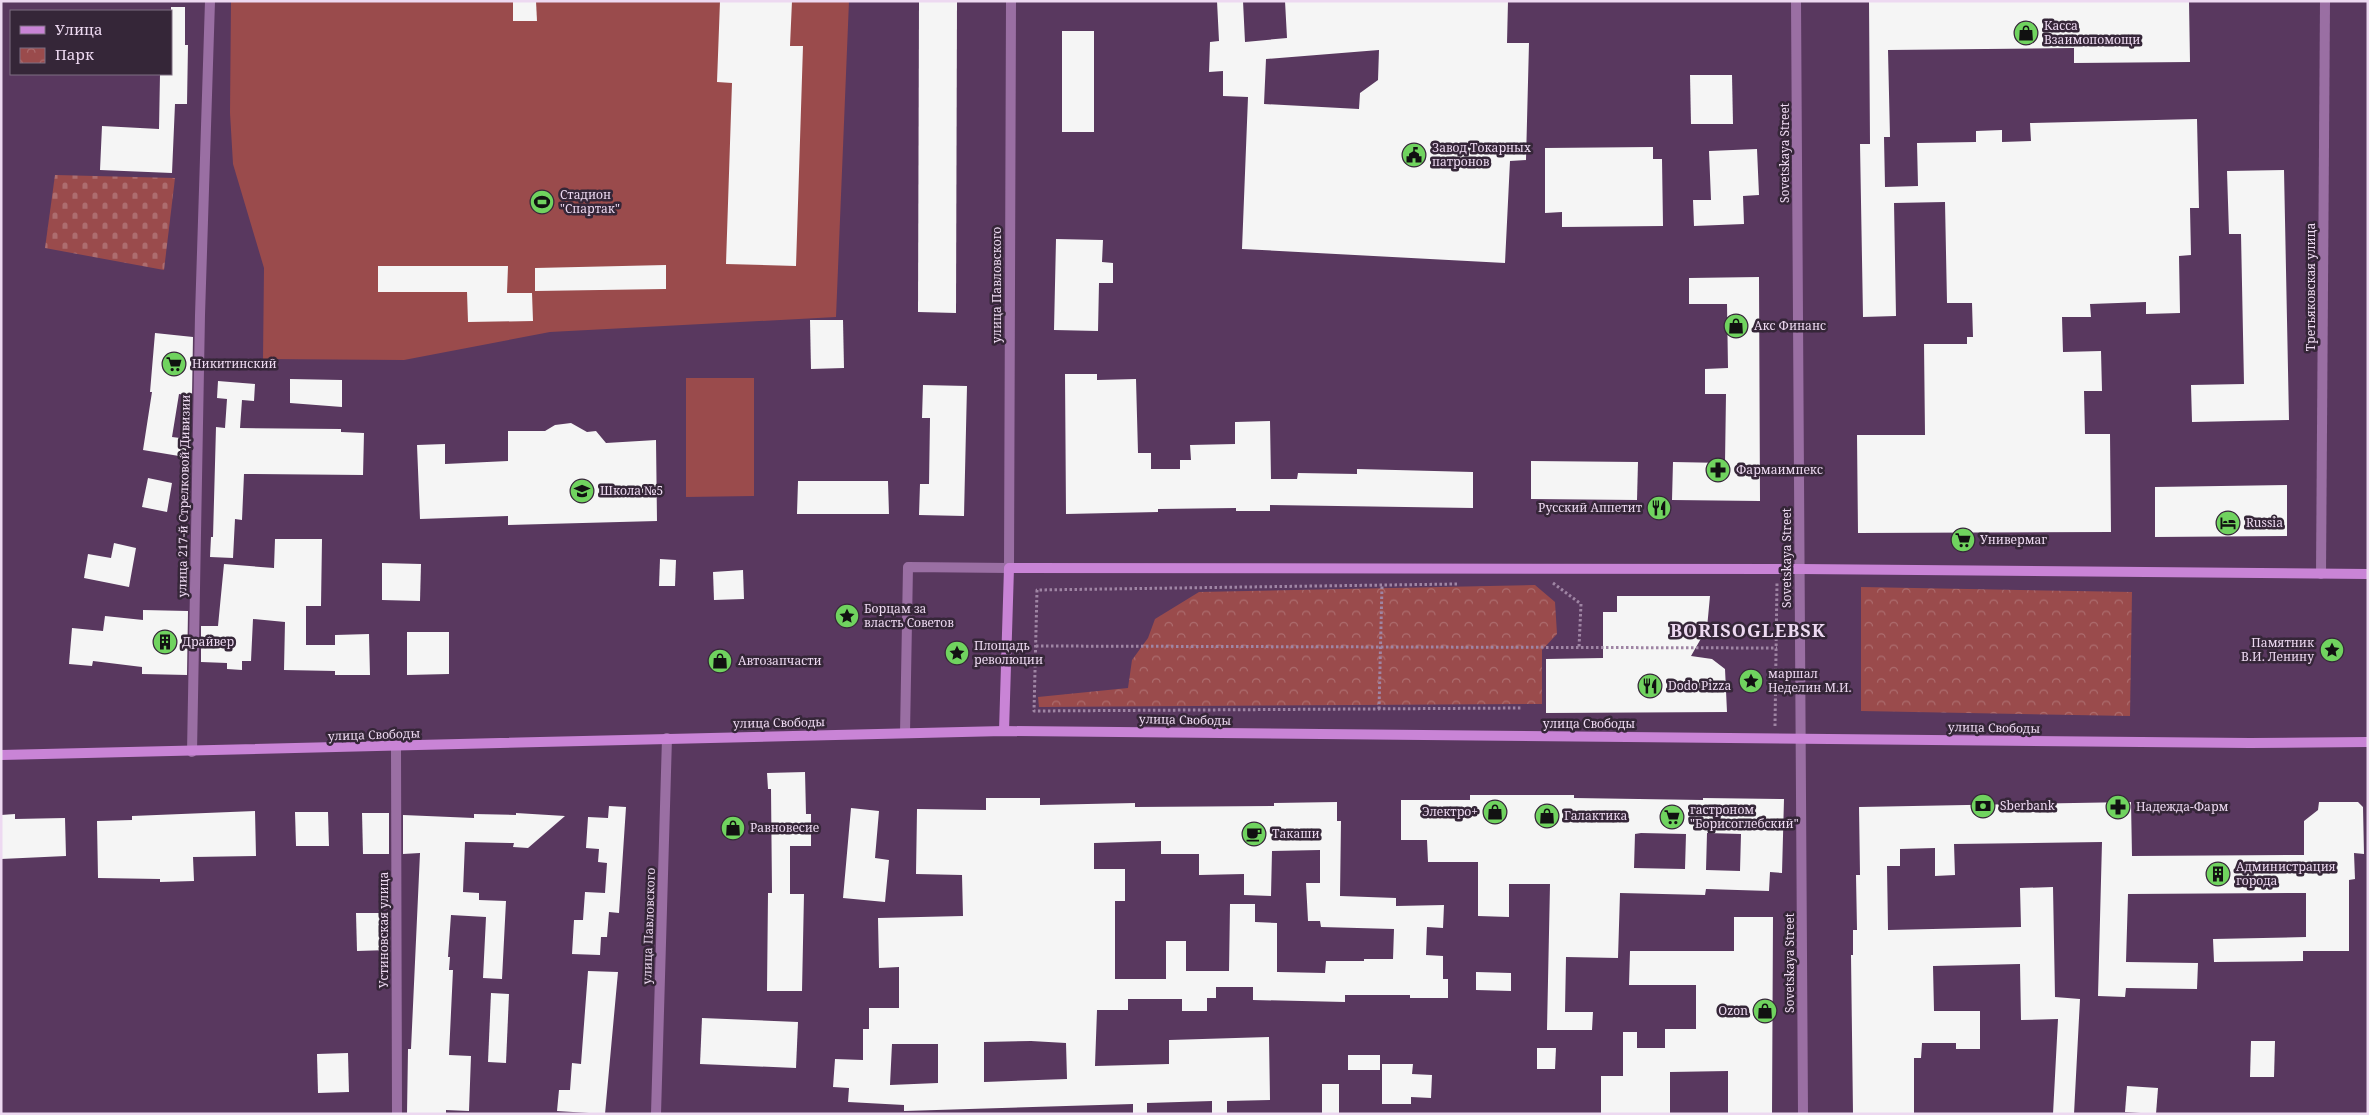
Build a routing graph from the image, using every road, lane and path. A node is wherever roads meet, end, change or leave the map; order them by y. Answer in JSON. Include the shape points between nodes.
{"nodes":[{"id":1,"x":210,"y":1,"type":"edge"},
{"id":2,"x":1011,"y":1,"type":"edge"},
{"id":3,"x":1796,"y":1,"type":"edge"},
{"id":4,"x":2325,"y":1,"type":"edge"},
{"id":5,"x":1009,"y":568,"type":"junction"},
{"id":6,"x":1777,"y":569,"type":"junction"},
{"id":7,"x":1800,"y":569,"type":"junction"},
{"id":8,"x":2321,"y":574,"type":"junction"},
{"id":9,"x":2368,"y":574,"type":"edge"},
{"id":10,"x":1543,"y":583,"type":"dead end"},
{"id":11,"x":1458,"y":584,"type":"dead end"},
{"id":12,"x":1382,"y":585,"type":"junction"},
{"id":13,"x":1036,"y":646,"type":"junction"},
{"id":14,"x":1382,"y":647,"type":"junction"},
{"id":15,"x":1578,"y":647,"type":"junction"},
{"id":16,"x":1777,"y":648,"type":"junction"},
{"id":17,"x":1521,"y":708,"type":"dead end"},
{"id":18,"x":1379,"y":709,"type":"junction"},
{"id":19,"x":1004,"y":731,"type":"junction"},
{"id":20,"x":905,"y":733,"type":"junction"},
{"id":21,"x":667,"y":738,"type":"junction"},
{"id":22,"x":1775,"y":738,"type":"junction"},
{"id":23,"x":1801,"y":738,"type":"junction"},
{"id":24,"x":2368,"y":742,"type":"edge"},
{"id":25,"x":396,"y":746,"type":"junction"},
{"id":26,"x":192,"y":752,"type":"junction"},
{"id":27,"x":1,"y":755,"type":"edge"},
{"id":28,"x":396,"y":1114,"type":"edge"},
{"id":29,"x":656,"y":1114,"type":"edge"},
{"id":30,"x":1803,"y":1114,"type":"edge"}],
"edges":[{"from":1,"to":26,"type":"street","name":"улица 217-й Стрелковой Дивизии"},
{"from":2,"to":5,"type":"street","name":"улица Павловского"},
{"from":3,"to":7,"type":"street","name":"Sovetskaya Street"},
{"from":4,"to":8,"type":"street","name":"Третьяковская улица"},
{"from":5,"to":6,"type":"main road"},
{"from":5,"to":19,"type":"main road"},
{"from":5,"to":20,"type":"street","via":[[908,568]]},
{"from":6,"to":7,"type":"main road"},
{"from":6,"to":16,"type":"path"},
{"from":7,"to":8,"type":"main road"},
{"from":7,"to":23,"type":"street","name":"Sovetskaya Street"},
{"from":8,"to":9,"type":"main road"},
{"from":10,"to":15,"type":"path","via":[[1553,583],[1581,604]]},
{"from":11,"to":12,"type":"path"},
{"from":12,"to":13,"type":"path","via":[[1037,590]]},
{"from":12,"to":14,"type":"path"},
{"from":13,"to":14,"type":"path"},
{"from":13,"to":18,"type":"path","via":[[1034,711]]},
{"from":14,"to":15,"type":"path"},
{"from":14,"to":18,"type":"path"},
{"from":15,"to":16,"type":"path"},
{"from":16,"to":22,"type":"path"},
{"from":17,"to":18,"type":"path"},
{"from":19,"to":20,"type":"main road","name":"улица Свободы"},
{"from":19,"to":22,"type":"main road","name":"улица Свободы"},
{"from":20,"to":21,"type":"main road","name":"улица Свободы"},
{"from":21,"to":25,"type":"main road","name":"улица Свободы"},
{"from":21,"to":29,"type":"street","name":"улица Павловского"},
{"from":22,"to":23,"type":"main road","name":"улица Свободы"},
{"from":23,"to":24,"type":"main road","name":"улица Свободы"},
{"from":23,"to":30,"type":"street","name":"Sovetskaya Street"},
{"from":25,"to":26,"type":"main road","name":"улица Свободы"},
{"from":25,"to":28,"type":"street","name":"Устиновская улица"},
{"from":26,"to":27,"type":"main road","name":"улица Свободы"}]}
